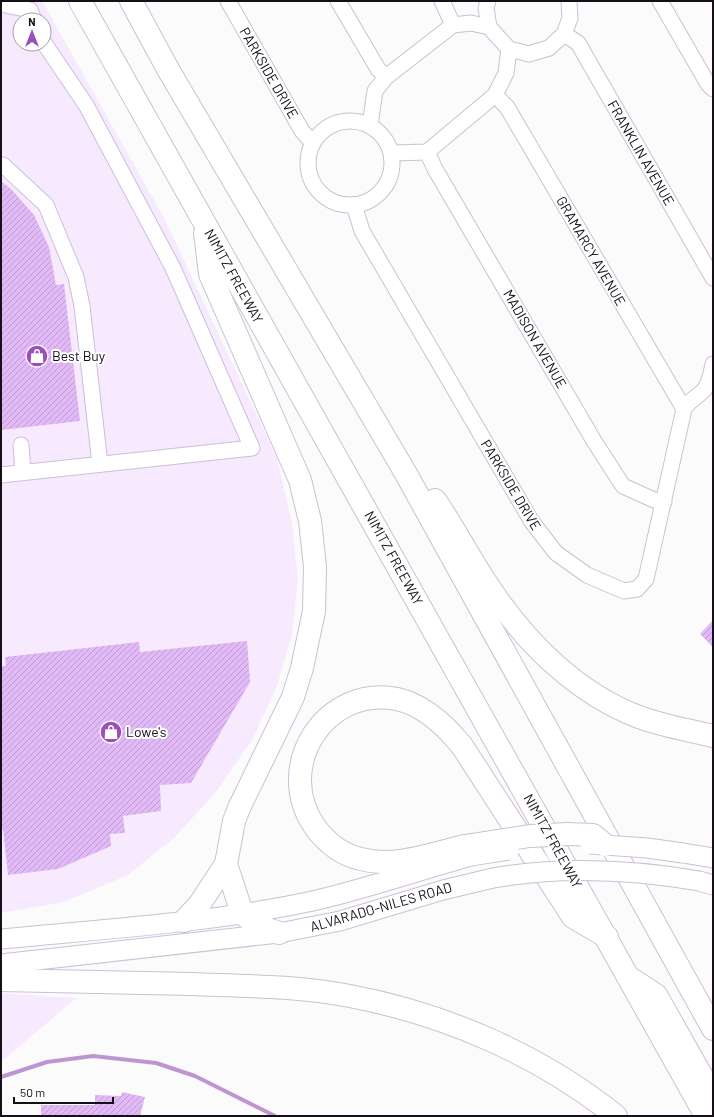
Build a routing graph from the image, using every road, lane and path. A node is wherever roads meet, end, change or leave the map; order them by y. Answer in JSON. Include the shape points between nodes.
{"nodes":[{"id":1,"x":80,"y":1,"type":"edge"},
{"id":2,"x":131,"y":1,"type":"edge"},
{"id":3,"x":228,"y":1,"type":"edge"},
{"id":4,"x":338,"y":1,"type":"edge"},
{"id":5,"x":442,"y":1,"type":"edge"},
{"id":6,"x":488,"y":1,"type":"edge"},
{"id":7,"x":569,"y":1,"type":"edge"},
{"id":8,"x":660,"y":1,"type":"edge"},
{"id":9,"x":1,"y":4,"type":"edge"},
{"id":10,"x":31,"y":12,"type":"edge"},
{"id":11,"x":453,"y":25,"type":"junction"},
{"id":12,"x":489,"y":27,"type":"junction"},
{"id":13,"x":564,"y":34,"type":"junction"},
{"id":14,"x":509,"y":49,"type":"junction"},
{"id":15,"x":50,"y":52,"type":"edge"},
{"id":16,"x":386,"y":77,"type":"junction"},
{"id":17,"x":713,"y":90,"type":"edge"},
{"id":18,"x":495,"y":95,"type":"junction"},
{"id":19,"x":370,"y":125,"type":"junction"},
{"id":20,"x":313,"y":143,"type":"junction"},
{"id":21,"x":427,"y":152,"type":"junction"},
{"id":22,"x":392,"y":153,"type":"junction"},
{"id":23,"x":1,"y":165,"type":"edge"},
{"id":24,"x":354,"y":206,"type":"junction"},
{"id":25,"x":204,"y":223,"type":"junction"},
{"id":26,"x":713,"y":278,"type":"edge"},
{"id":27,"x":713,"y":364,"type":"edge"},
{"id":28,"x":684,"y":409,"type":"junction"},
{"id":29,"x":21,"y":445,"type":"dead end"},
{"id":30,"x":100,"y":464,"type":"junction"},
{"id":31,"x":23,"y":472,"type":"junction"},
{"id":32,"x":405,"y":472,"type":"junction"},
{"id":33,"x":1,"y":475,"type":"edge"},
{"id":34,"x":664,"y":502,"type":"junction"},
{"id":35,"x":713,"y":736,"type":"edge"},
{"id":36,"x":605,"y":845,"type":"joint"},
{"id":37,"x":468,"y":851,"type":"junction"},
{"id":38,"x":713,"y":858,"type":"edge"},
{"id":39,"x":226,"y":864,"type":"junction"},
{"id":40,"x":706,"y":883,"type":"edge"},
{"id":41,"x":242,"y":913,"type":"junction"},
{"id":42,"x":184,"y":920,"type":"junction"},
{"id":43,"x":279,"y":933,"type":"junction"},
{"id":44,"x":608,"y":938,"type":"junction"},
{"id":45,"x":1,"y":939,"type":"edge"},
{"id":46,"x":1,"y":964,"type":"edge"},
{"id":47,"x":630,"y":978,"type":"junction"},
{"id":48,"x":1,"y":980,"type":"edge"},
{"id":49,"x":713,"y":1029,"type":"edge"},
{"id":50,"x":713,"y":1096,"type":"edge"},
{"id":51,"x":616,"y":1116,"type":"edge"},
{"id":52,"x":706,"y":1116,"type":"edge"}],
"edges":[{"from":1,"to":25,"type":"highway","name":"NIMITZ FREEWAY"},
{"from":2,"to":32,"type":"highway","via":[[173,78]]},
{"from":3,"to":20,"type":"street","name":"PARKSIDE DRIVE","via":[[302,131]]},
{"from":4,"to":16,"type":"street"},
{"from":5,"to":11,"type":"street"},
{"from":6,"to":12,"type":"street","via":[[486,8]]},
{"from":7,"to":13,"type":"street","via":[[570,18]]},
{"from":8,"to":17,"type":"street"},
{"from":9,"to":10,"type":"street"},
{"from":11,"to":12,"type":"street","via":[[471,22]]},
{"from":11,"to":16,"type":"street"},
{"from":12,"to":14,"type":"street"},
{"from":13,"to":14,"type":"street","via":[[549,48],[529,54]]},
{"from":13,"to":26,"type":"street","name":"FRANKLIN AVENUE","via":[[578,43]]},
{"from":14,"to":18,"type":"street","via":[[506,73]]},
{"from":15,"to":30,"type":"street","via":[[86,105],[173,268],[252,448]]},
{"from":16,"to":19,"type":"street","via":[[375,91]]},
{"from":18,"to":21,"type":"street"},
{"from":18,"to":28,"type":"street","name":"GRAMARCY AVENUE","via":[[506,107]]},
{"from":19,"to":20,"type":"street","via":[[354,121],[338,123],[323,130]]},
{"from":19,"to":22,"type":"street"},
{"from":20,"to":24,"type":"street","via":[[308,161],[310,179],[321,194],[336,203]]},
{"from":21,"to":22,"type":"street"},
{"from":21,"to":34,"type":"street","name":"MADISON AVENUE","via":[[590,434],[623,486]]},
{"from":22,"to":24,"type":"street","via":[[392,171],[385,188],[372,200]]},
{"from":23,"to":30,"type":"street","via":[[3,164],[46,205],[76,277],[82,306]]},
{"from":24,"to":34,"type":"street","name":"PARKSIDE DRIVE","via":[[362,231],[378,259],[532,522],[556,553],[587,575],[624,590],[637,588],[646,579]]},
{"from":25,"to":39,"type":"highway","via":[[210,274],[300,480],[310,521],[315,567],[314,611],[302,668],[293,697],[239,808]]},
{"from":25,"to":44,"type":"highway","name":"NIMITZ FREEWAY"},
{"from":27,"to":28,"type":"street","via":[[709,382],[703,391],[689,400]]},
{"from":28,"to":34,"type":"street","name":"PARKSIDE DRIVE"},
{"from":29,"to":31,"type":"street"},
{"from":30,"to":31,"type":"street"},
{"from":31,"to":33,"type":"street"},
{"from":32,"to":35,"type":"highway","via":[[434,499],[517,626],[565,672],[601,698],[639,717]]},
{"from":32,"to":49,"type":"highway"},
{"from":36,"to":37,"type":"highway","bridge":true,"via":[[593,835],[567,834],[530,836]]},
{"from":36,"to":38,"type":"main road","bridge":true},
{"from":37,"to":41,"type":"main road","name":"ALVARADO-NILES ROAD","via":[[335,896]]},
{"from":37,"to":44,"type":"highway","via":[[404,861],[379,862],[361,860],[332,845],[311,822],[300,792],[302,762],[306,747],[314,733],[337,711],[351,703],[367,699],[398,699],[427,712],[462,746],[573,917]]},
{"from":39,"to":41,"type":"highway"},
{"from":39,"to":42,"type":"highway","via":[[199,905]]},
{"from":40,"to":43,"type":"main road","name":"ALVARADO-NILES ROAD","bridge":true,"via":[[662,874],[589,869],[553,870],[484,879],[340,921]]},
{"from":41,"to":42,"type":"main road","name":"ALVARADO-NILES ROAD"},
{"from":41,"to":43,"type":"highway","via":[[256,925]]},
{"from":42,"to":45,"type":"main road","name":"ALVARADO-NILES ROAD"},
{"from":43,"to":46,"type":"main road","name":"ALVARADO-NILES ROAD"},
{"from":44,"to":47,"type":"highway","name":"NIMITZ FREEWAY"},
{"from":47,"to":50,"type":"highway","via":[[656,995]]},
{"from":47,"to":52,"type":"highway","name":"NIMITZ FREEWAY"},
{"from":48,"to":51,"type":"highway","via":[[271,987],[319,991],[379,1002],[439,1020],[499,1044],[556,1075]]}]}
